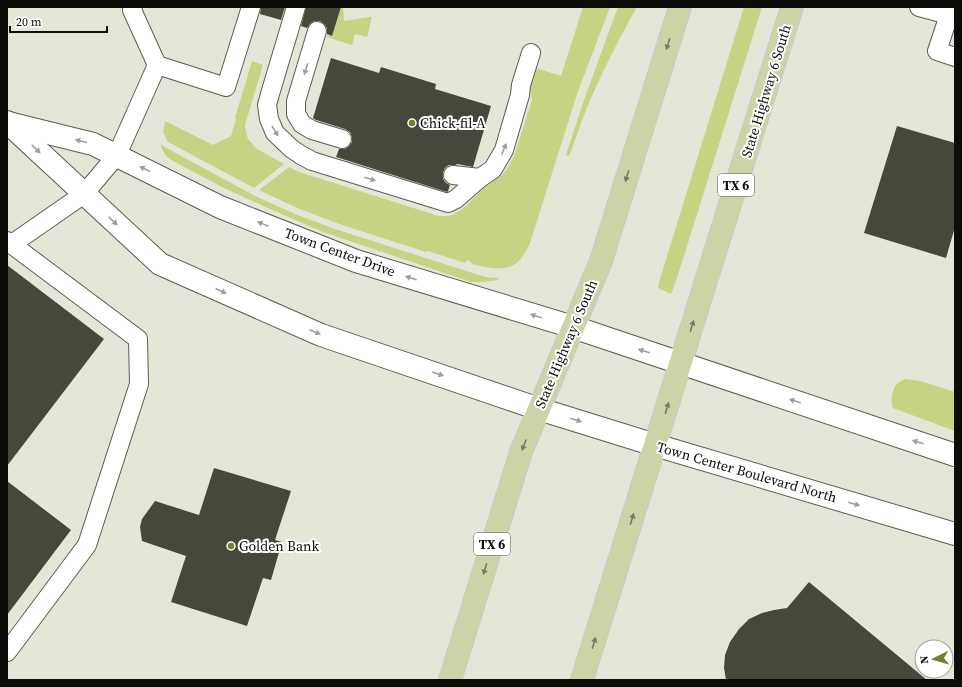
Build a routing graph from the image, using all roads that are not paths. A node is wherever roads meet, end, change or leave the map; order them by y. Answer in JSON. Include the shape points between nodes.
{"nodes":[{"id":1,"x":251,"y":7,"type":"edge"},
{"id":2,"x":296,"y":7,"type":"edge"},
{"id":3,"x":680,"y":7,"type":"edge"},
{"id":4,"x":792,"y":7,"type":"edge"},
{"id":5,"x":919,"y":7,"type":"edge"},
{"id":6,"x":130,"y":8,"type":"edge"},
{"id":7,"x":951,"y":11,"type":"edge"},
{"id":8,"x":317,"y":31,"type":"dead end"},
{"id":9,"x":531,"y":53,"type":"dead end"},
{"id":10,"x":955,"y":57,"type":"edge"},
{"id":11,"x":157,"y":65,"type":"junction"},
{"id":12,"x":342,"y":139,"type":"dead end"},
{"id":13,"x":117,"y":155,"type":"junction"},
{"id":14,"x":454,"y":175,"type":"dead end"},
{"id":15,"x":480,"y":178,"type":"junction"},
{"id":16,"x":84,"y":194,"type":"junction"},
{"id":17,"x":10,"y":243,"type":"edge"},
{"id":18,"x":573,"y":327,"type":"junction"},
{"id":19,"x":681,"y":363,"type":"junction"},
{"id":20,"x":539,"y":409,"type":"junction"},
{"id":21,"x":655,"y":445,"type":"junction"},
{"id":22,"x":955,"y":455,"type":"edge"},
{"id":23,"x":955,"y":534,"type":"edge"},
{"id":24,"x":7,"y":652,"type":"edge"},
{"id":25,"x":450,"y":680,"type":"edge"},
{"id":26,"x":582,"y":680,"type":"edge"}],
"edges":[{"from":1,"to":11,"type":"lane","via":[[226,87]]},
{"from":2,"to":15,"type":"lane","one_way":true,"via":[[267,105],[275,133],[312,161],[448,203]]},
{"from":3,"to":18,"type":"main road","name":"State Highway 6 South","number":"TX 6","one_way":true,"via":[[601,261]]},
{"from":19,"to":4,"type":"main road","name":"State Highway 6 South","number":"TX 6","one_way":true},
{"from":5,"to":7,"type":"lane"},
{"from":6,"to":11,"type":"lane"},
{"from":7,"to":10,"type":"lane","via":[[937,51]]},
{"from":8,"to":12,"type":"lane","one_way":true,"via":[[296,101],[296,114],[302,124],[312,130]]},
{"from":15,"to":9,"type":"lane","one_way":true,"via":[[493,169],[504,150]]},
{"from":11,"to":13,"type":"lane"},
{"from":13,"to":16,"type":"lane"},
{"from":13,"to":16,"type":"street","name":"Town Center Drive","one_way":true,"via":[[93,144],[7,122]]},
{"from":18,"to":13,"type":"street","name":"Town Center Drive","one_way":true,"via":[[356,261],[220,207]]},
{"from":14,"to":15,"type":"lane"},
{"from":16,"to":17,"type":"lane"},
{"from":16,"to":20,"type":"street","name":"Town Center Drive","one_way":true,"via":[[160,264],[321,335]]},
{"from":17,"to":24,"type":"lane","via":[[138,339],[139,384],[87,545]]},
{"from":19,"to":18,"type":"street","name":"Town Center Drive","one_way":true},
{"from":18,"to":20,"type":"main road","name":"State Highway 6 South","number":"TX 6"},
{"from":21,"to":19,"type":"main road","name":"State Highway 6 South","number":"TX 6","one_way":true},
{"from":22,"to":19,"type":"street","one_way":true},
{"from":20,"to":21,"type":"street","name":"Town Center Boulevard North","one_way":true},
{"from":20,"to":25,"type":"main road","name":"State Highway 6 South","number":"TX 6","one_way":true,"via":[[519,457]]},
{"from":21,"to":23,"type":"street","name":"Town Center Boulevard North","one_way":true},
{"from":26,"to":21,"type":"main road","name":"State Highway 6 South","number":"TX 6","one_way":true}]}
